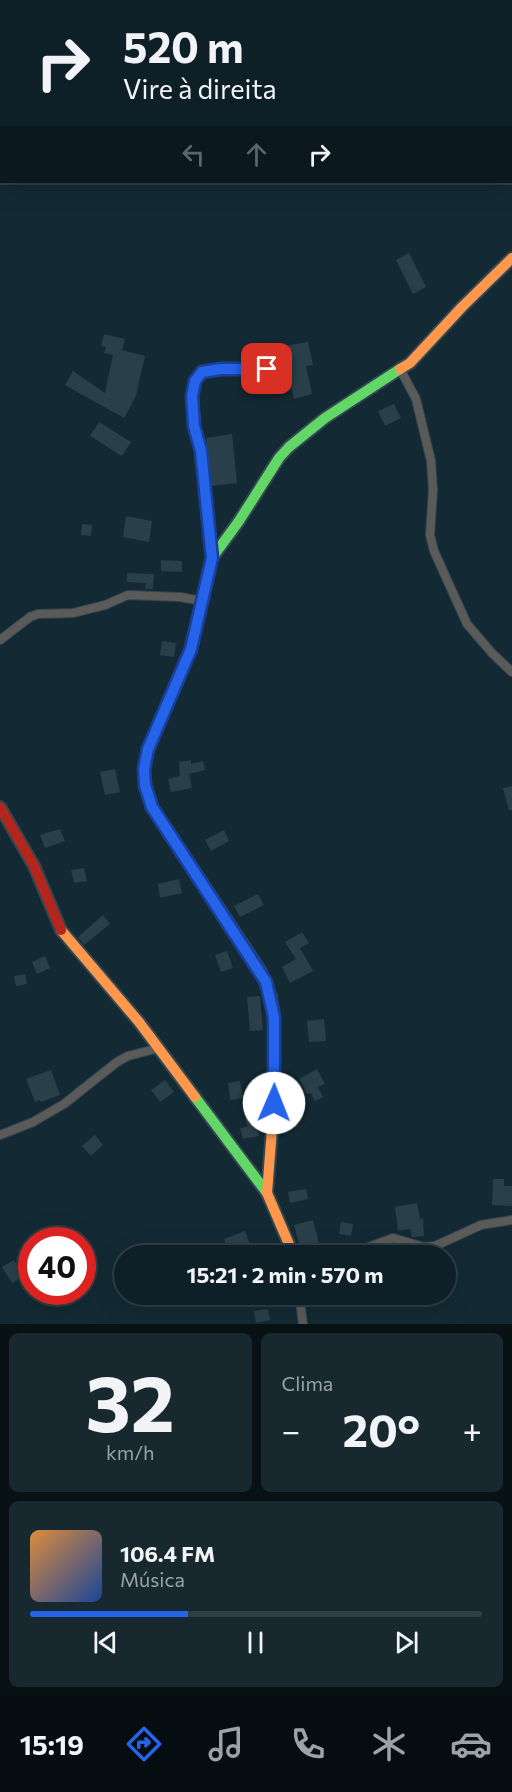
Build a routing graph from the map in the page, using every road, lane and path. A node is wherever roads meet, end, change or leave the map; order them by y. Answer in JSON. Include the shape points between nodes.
{"nodes":[{"id":1,"x":512,"y":258,"type":"edge"},
{"id":2,"x":267,"y":369,"type":"dead end"},
{"id":3,"x":400,"y":369,"type":"junction"},
{"id":4,"x":212,"y":558,"type":"junction"},
{"id":5,"x":202,"y":601,"type":"junction"},
{"id":6,"x":0,"y":640,"type":"edge"},
{"id":7,"x":512,"y":672,"type":"edge"},
{"id":8,"x":0,"y":807,"type":"edge"},
{"id":9,"x":159,"y":1048,"type":"junction"},
{"id":10,"x":0,"y":1135,"type":"edge"},
{"id":11,"x":267,"y":1193,"type":"junction"},
{"id":12,"x":512,"y":1220,"type":"edge"},
{"id":13,"x":290,"y":1245,"type":"edge"},
{"id":14,"x":374,"y":1245,"type":"edge"},
{"id":15,"x":420,"y":1245,"type":"edge"},
{"id":16,"x":437,"y":1245,"type":"edge"},
{"id":17,"x":300,"y":1305,"type":"edge"},
{"id":18,"x":303,"y":1324,"type":"edge"}],
"edges":[{"from":1,"to":3,"type":"street","via":[[411,363]]},
{"from":2,"to":4,"type":"street","via":[[202,372],[195,381],[194,426],[201,451]]},
{"from":3,"to":4,"type":"street","via":[[325,417],[289,447]]},
{"from":3,"to":7,"type":"street","via":[[416,399],[431,461],[430,535],[434,551],[467,624]]},
{"from":4,"to":5,"type":"street"},
{"from":5,"to":6,"type":"street","via":[[128,595],[73,613],[38,614]]},
{"from":5,"to":11,"type":"street","via":[[191,649],[148,749],[145,785],[152,807],[260,970],[271,997],[274,1103]]},
{"from":8,"to":9,"type":"street","via":[[34,866],[58,926]]},
{"from":9,"to":10,"type":"street","via":[[117,1062],[64,1104]]},
{"from":9,"to":11,"type":"street"},
{"from":11,"to":13,"type":"street"},
{"from":12,"to":16,"type":"street","via":[[481,1225]]},
{"from":14,"to":15,"type":"street","via":[[393,1238]]},
{"from":17,"to":18,"type":"street"}]}
